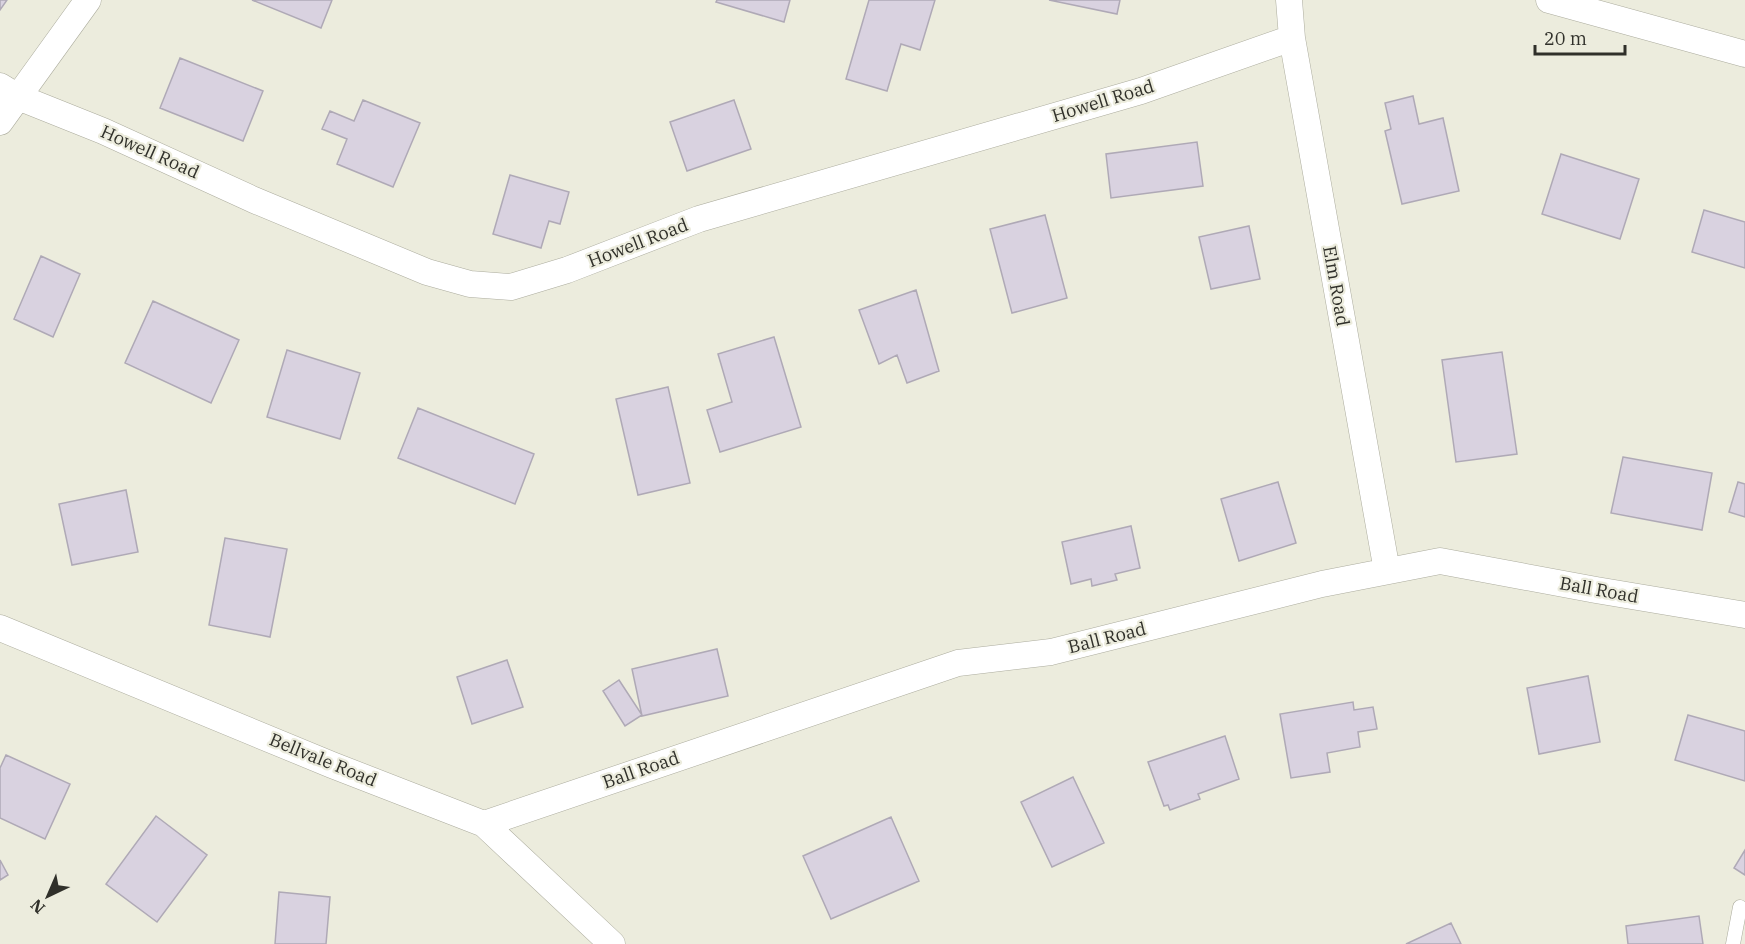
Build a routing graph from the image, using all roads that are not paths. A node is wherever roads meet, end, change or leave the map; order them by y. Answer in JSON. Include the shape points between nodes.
{"nodes":[{"id":1,"x":88,"y":0,"type":"edge"},
{"id":2,"x":1289,"y":0,"type":"edge"},
{"id":3,"x":1548,"y":0,"type":"edge"},
{"id":4,"x":1292,"y":38,"type":"junction"},
{"id":5,"x":1745,"y":54,"type":"edge"},
{"id":6,"x":9,"y":91,"type":"edge"},
{"id":7,"x":0,"y":122,"type":"edge"},
{"id":8,"x":1387,"y":571,"type":"junction"},
{"id":9,"x":1745,"y":615,"type":"edge"},
{"id":10,"x":0,"y":628,"type":"edge"},
{"id":11,"x":484,"y":824,"type":"junction"},
{"id":12,"x":1740,"y":907,"type":"dead end"},
{"id":13,"x":612,"y":944,"type":"edge"},
{"id":14,"x":1733,"y":944,"type":"edge"}],
"edges":[{"from":1,"to":6,"type":"street"},
{"from":2,"to":4,"type":"street","name":"Elm Road"},
{"from":3,"to":5,"type":"street"},
{"from":4,"to":6,"type":"street","name":"Howell Road","via":[[1142,91],[699,219],[567,270],[511,287],[470,284],[427,272]]},
{"from":4,"to":8,"type":"street","name":"Elm Road"},
{"from":6,"to":7,"type":"street"},
{"from":8,"to":9,"type":"street","name":"Ball Road","via":[[1440,561]]},
{"from":8,"to":11,"type":"street","name":"Ball Road","via":[[1051,652],[958,663]]},
{"from":10,"to":11,"type":"street","name":"Bellvale Road"},
{"from":11,"to":13,"type":"street","name":"Bellvale Road"},
{"from":12,"to":14,"type":"lane"}]}
